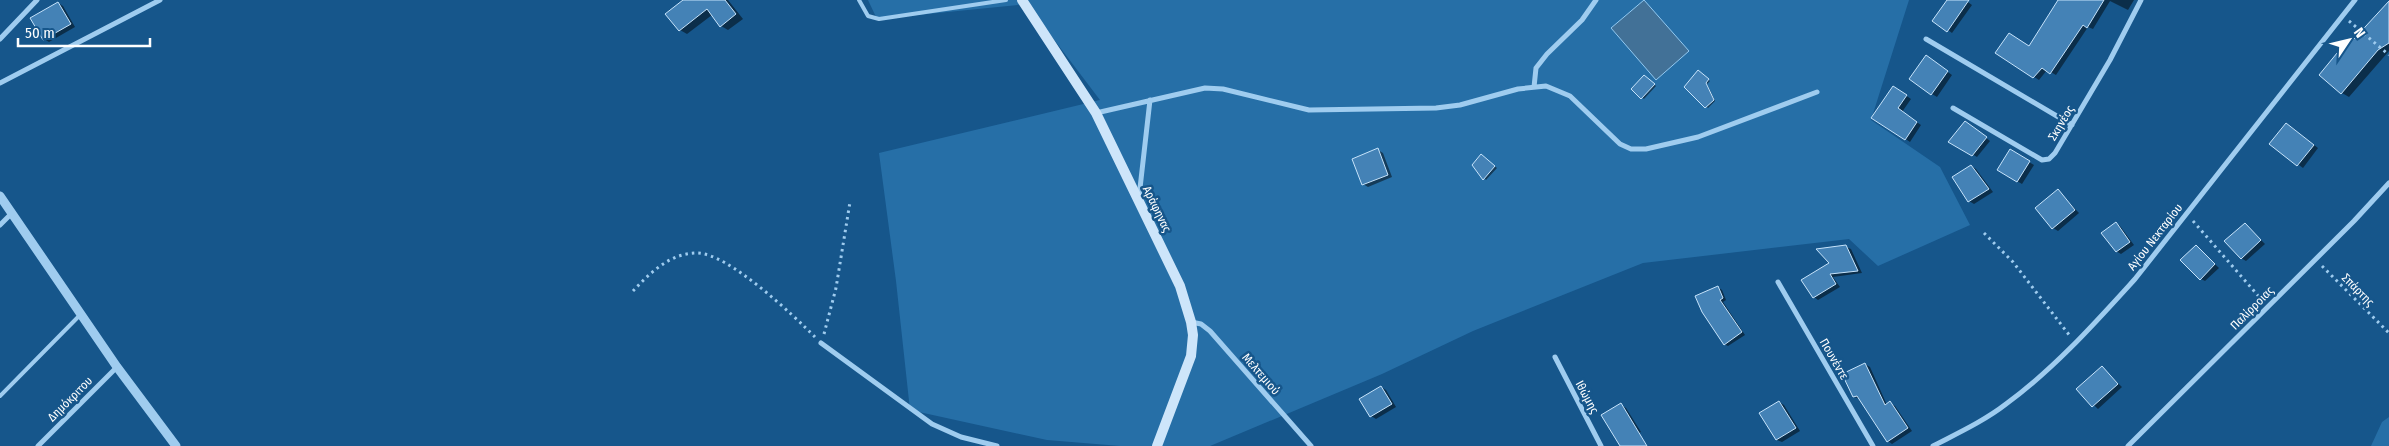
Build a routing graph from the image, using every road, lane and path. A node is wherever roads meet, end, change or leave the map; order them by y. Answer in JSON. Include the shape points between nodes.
{"nodes":[{"id":1,"x":37,"y":0,"type":"edge"},
{"id":2,"x":160,"y":0,"type":"edge"},
{"id":3,"x":860,"y":0,"type":"edge"},
{"id":4,"x":1006,"y":0,"type":"edge"},
{"id":5,"x":1022,"y":0,"type":"edge"},
{"id":6,"x":1596,"y":0,"type":"edge"},
{"id":7,"x":2141,"y":0,"type":"edge"},
{"id":8,"x":2355,"y":0,"type":"edge"},
{"id":9,"x":2342,"y":16,"type":"junction"},
{"id":10,"x":0,"y":39,"type":"edge"},
{"id":11,"x":1926,"y":39,"type":"dead end"},
{"id":12,"x":2389,"y":55,"type":"edge"},
{"id":13,"x":0,"y":83,"type":"edge"},
{"id":14,"x":1534,"y":87,"type":"junction"},
{"id":15,"x":1817,"y":92,"type":"dead end"},
{"id":16,"x":1150,"y":100,"type":"junction"},
{"id":17,"x":1953,"y":108,"type":"dead end"},
{"id":18,"x":1096,"y":113,"type":"junction"},
{"id":19,"x":2072,"y":125,"type":"junction"},
{"id":20,"x":2389,"y":182,"type":"edge"},
{"id":21,"x":0,"y":196,"type":"edge"},
{"id":22,"x":1139,"y":199,"type":"junction"},
{"id":23,"x":850,"y":202,"type":"dead end"},
{"id":24,"x":12,"y":213,"type":"junction"},
{"id":25,"x":2186,"y":213,"type":"junction"},
{"id":26,"x":0,"y":225,"type":"edge"},
{"id":27,"x":1984,"y":233,"type":"dead end"},
{"id":28,"x":2315,"y":259,"type":"junction"},
{"id":29,"x":1778,"y":282,"type":"dead end"},
{"id":30,"x":633,"y":291,"type":"dead end"},
{"id":31,"x":2268,"y":306,"type":"junction"},
{"id":32,"x":81,"y":314,"type":"junction"},
{"id":33,"x":1191,"y":322,"type":"junction"},
{"id":34,"x":2389,"y":333,"type":"edge"},
{"id":35,"x":2075,"y":342,"type":"junction"},
{"id":36,"x":821,"y":343,"type":"junction"},
{"id":37,"x":1555,"y":357,"type":"dead end"},
{"id":38,"x":117,"y":367,"type":"junction"},
{"id":39,"x":0,"y":396,"type":"edge"},
{"id":40,"x":38,"y":446,"type":"edge"},
{"id":41,"x":176,"y":446,"type":"edge"},
{"id":42,"x":997,"y":446,"type":"edge"},
{"id":43,"x":1157,"y":446,"type":"edge"},
{"id":44,"x":1311,"y":446,"type":"edge"},
{"id":45,"x":1601,"y":446,"type":"edge"},
{"id":46,"x":1873,"y":446,"type":"edge"},
{"id":47,"x":1933,"y":446,"type":"edge"},
{"id":48,"x":2128,"y":446,"type":"edge"}],
"edges":[{"from":1,"to":10,"type":"street"},
{"from":2,"to":13,"type":"street"},
{"from":3,"to":4,"type":"lane","via":[[868,16],[879,19]]},
{"from":5,"to":18,"type":"main road","name":"Αράφηνας"},
{"from":6,"to":14,"type":"street","via":[[1582,20],[1536,68]]},
{"from":7,"to":19,"type":"street","name":"Σκηνέος"},
{"from":8,"to":9,"type":"street","name":"Αγίου Νεκταρίου"},
{"from":9,"to":12,"type":"path"},
{"from":9,"to":25,"type":"street","name":"Αγίου Νεκταρίου"},
{"from":11,"to":19,"type":"street"},
{"from":14,"to":15,"type":"street","via":[[1546,86],[1565,93],[1620,144],[1646,150],[1698,136]]},
{"from":14,"to":16,"type":"street","via":[[1436,108],[1310,110],[1223,89],[1205,88]]},
{"from":16,"to":18,"type":"street"},
{"from":16,"to":22,"type":"street"},
{"from":17,"to":19,"type":"street","name":"Σκηνέος","via":[[2042,160],[2055,153]]},
{"from":18,"to":22,"type":"main road","name":"Αράφηνας"},
{"from":20,"to":28,"type":"street","name":"Παλίρροιας"},
{"from":21,"to":24,"type":"street"},
{"from":22,"to":33,"type":"main road","name":"Αράφηνας","via":[[1180,286]]},
{"from":23,"to":36,"type":"path","via":[[836,288]]},
{"from":24,"to":26,"type":"street"},
{"from":24,"to":32,"type":"street"},
{"from":25,"to":31,"type":"path"},
{"from":25,"to":35,"type":"street","name":"Αγίου Νεκταρίου","via":[[2135,279]]},
{"from":27,"to":35,"type":"path","via":[[2013,262]]},
{"from":28,"to":31,"type":"street","name":"Παλίρροιας"},
{"from":28,"to":34,"type":"path","name":"Σπάρτης"},
{"from":29,"to":46,"type":"street","name":"Πουνέντε"},
{"from":30,"to":36,"type":"path","via":[[649,274],[682,255],[698,253],[717,258],[743,275]]},
{"from":31,"to":48,"type":"street","name":"Παλίρροιας"},
{"from":32,"to":38,"type":"street"},
{"from":32,"to":39,"type":"lane"},
{"from":33,"to":43,"type":"main road","name":"Αράφηνας","via":[[1191,356]]},
{"from":33,"to":44,"type":"street","name":"Μελτεμιού","via":[[1210,331]]},
{"from":35,"to":47,"type":"street","name":"Αγίου Νεκταρίου","via":[[2004,406]]},
{"from":36,"to":42,"type":"street","via":[[932,424]]},
{"from":37,"to":45,"type":"street","name":"Ιθώμης"},
{"from":38,"to":40,"type":"street","name":"Δημόκριτου"},
{"from":38,"to":41,"type":"street"}]}
